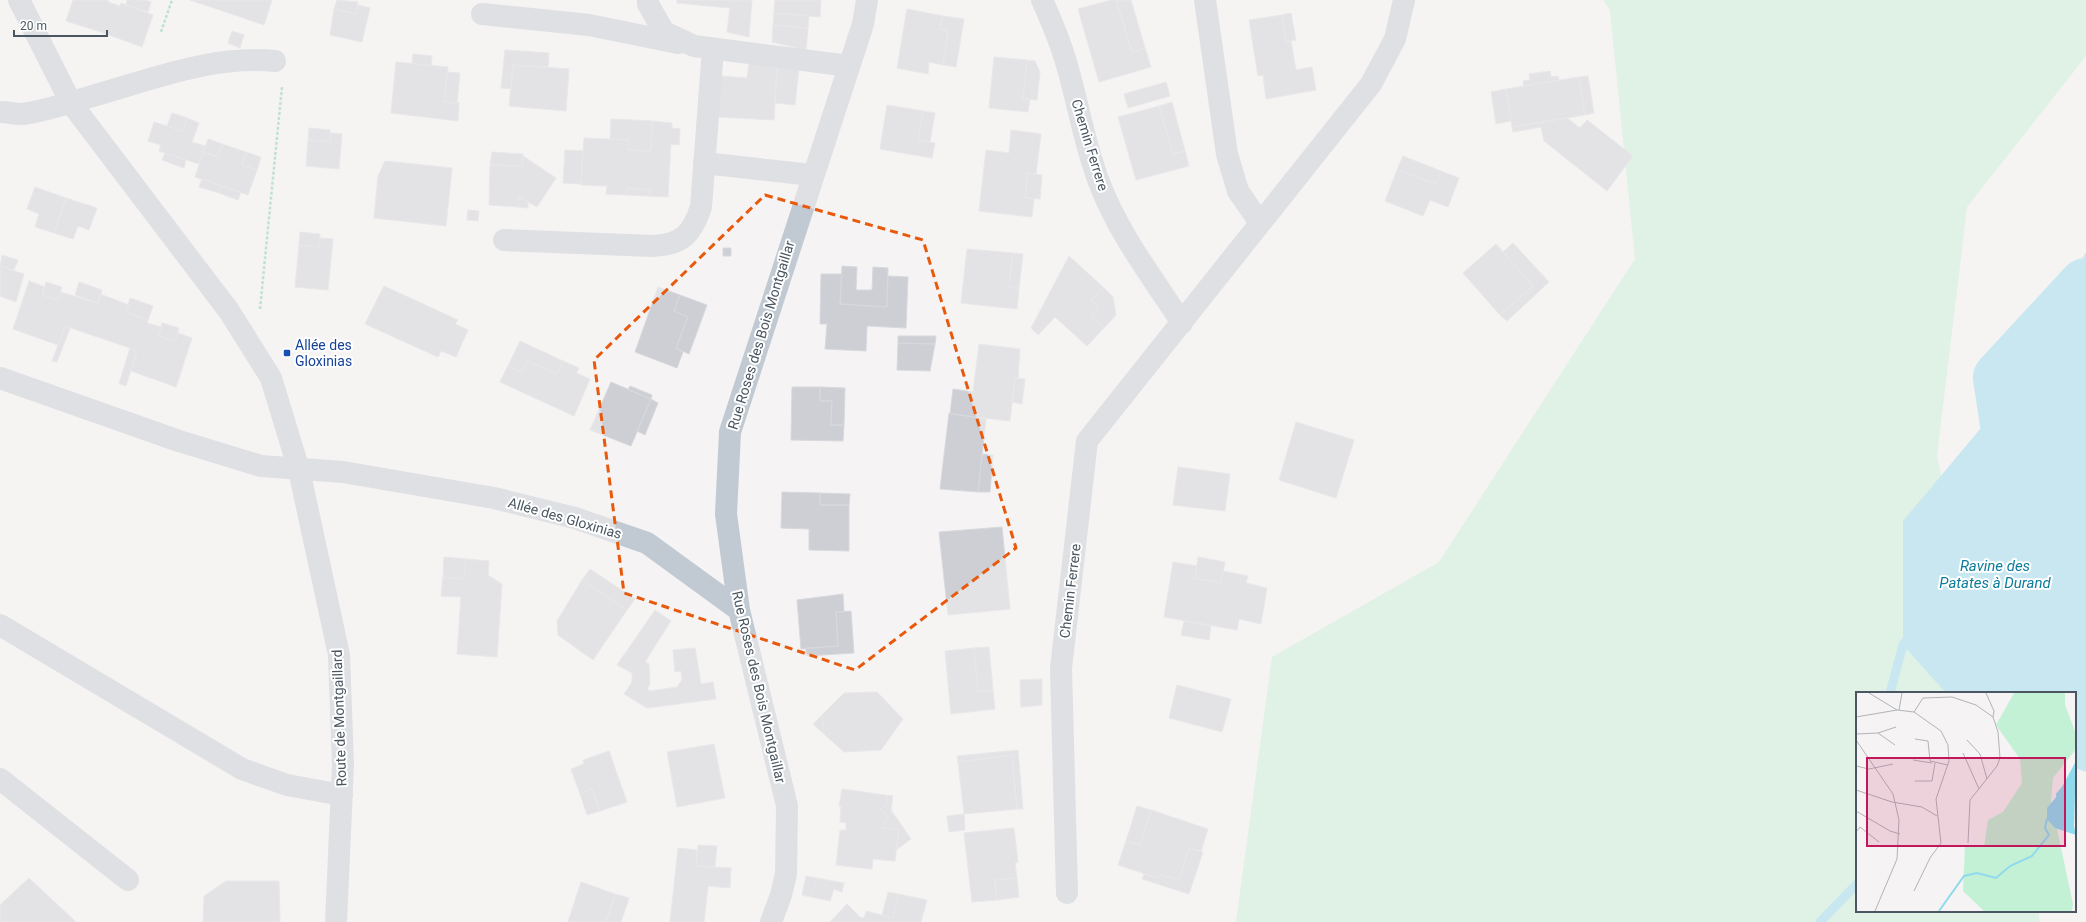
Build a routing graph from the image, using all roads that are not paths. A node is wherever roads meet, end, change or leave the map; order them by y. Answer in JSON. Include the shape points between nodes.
{"nodes":[{"id":1,"x":19,"y":0,"type":"edge"},
{"id":2,"x":648,"y":0,"type":"edge"},
{"id":3,"x":867,"y":0,"type":"edge"},
{"id":4,"x":1042,"y":0,"type":"edge"},
{"id":5,"x":1206,"y":0,"type":"edge"},
{"id":6,"x":1404,"y":0,"type":"edge"},
{"id":7,"x":482,"y":14,"type":"dead end"},
{"id":8,"x":703,"y":48,"type":"junction"},
{"id":9,"x":275,"y":61,"type":"road end"},
{"id":10,"x":849,"y":66,"type":"junction"},
{"id":11,"x":71,"y":103,"type":"junction"},
{"id":12,"x":0,"y":112,"type":"edge"},
{"id":13,"x":704,"y":163,"type":"junction"},
{"id":14,"x":812,"y":175,"type":"junction"},
{"id":15,"x":1260,"y":223,"type":"junction"},
{"id":16,"x":504,"y":240,"type":"dead end"},
{"id":17,"x":1182,"y":323,"type":"junction"},
{"id":18,"x":0,"y":378,"type":"edge"},
{"id":19,"x":300,"y":470,"type":"junction"},
{"id":20,"x":739,"y":610,"type":"junction"},
{"id":21,"x":0,"y":625,"type":"edge"},
{"id":22,"x":0,"y":779,"type":"edge"},
{"id":23,"x":342,"y":795,"type":"junction"},
{"id":24,"x":128,"y":880,"type":"dead end"},
{"id":25,"x":1067,"y":893,"type":"dead end"},
{"id":26,"x":336,"y":922,"type":"edge"},
{"id":27,"x":771,"y":922,"type":"edge"}],
"edges":[{"from":1,"to":11,"type":"street","name":"Route de Montgaillard"},
{"from":2,"to":8,"type":"street","via":[[664,32]]},
{"from":3,"to":10,"type":"street","name":"Rue Roses des Bois Montgaillar","via":[[863,24]]},
{"from":4,"to":17,"type":"street","name":"Chemin Ferrere","via":[[1066,62],[1083,132],[1099,183],[1124,234]]},
{"from":5,"to":15,"type":"street","via":[[1227,154],[1238,191]]},
{"from":6,"to":15,"type":"street","name":"Chemin Ferrere","via":[[1395,39],[1371,84]]},
{"from":7,"to":8,"type":"street","via":[[589,25]]},
{"from":8,"to":10,"type":"street"},
{"from":8,"to":13,"type":"street"},
{"from":9,"to":11,"type":"street","via":[[224,61]]},
{"from":10,"to":14,"type":"street","name":"Rue Roses des Bois Montgaillar"},
{"from":11,"to":12,"type":"street","via":[[22,114]]},
{"from":11,"to":19,"type":"street","name":"Route de Montgaillard","via":[[229,311],[271,378]]},
{"from":13,"to":14,"type":"street"},
{"from":13,"to":16,"type":"street","via":[[701,207],[696,224],[670,245]]},
{"from":14,"to":20,"type":"street","name":"Rue Roses des Bois Montgaillar","via":[[730,432],[726,514]]},
{"from":15,"to":17,"type":"street","name":"Chemin Ferrere"},
{"from":17,"to":25,"type":"street","name":"Chemin Ferrere","via":[[1087,441],[1061,668]]},
{"from":18,"to":19,"type":"street","name":"Allée des Gloxinias","via":[[179,441],[261,466]]},
{"from":19,"to":20,"type":"street","name":"Allée des Gloxinias","via":[[343,472],[494,498],[575,518],[647,543]]},
{"from":19,"to":23,"type":"street","name":"Route de Montgaillard","via":[[339,655]]},
{"from":20,"to":27,"type":"street","name":"Rue Roses des Bois Montgaillar","via":[[787,806],[786,874]]},
{"from":21,"to":23,"type":"street","via":[[242,769],[287,786]]},
{"from":22,"to":24,"type":"street"},
{"from":23,"to":26,"type":"street","name":"Route de Montgaillard"}]}
